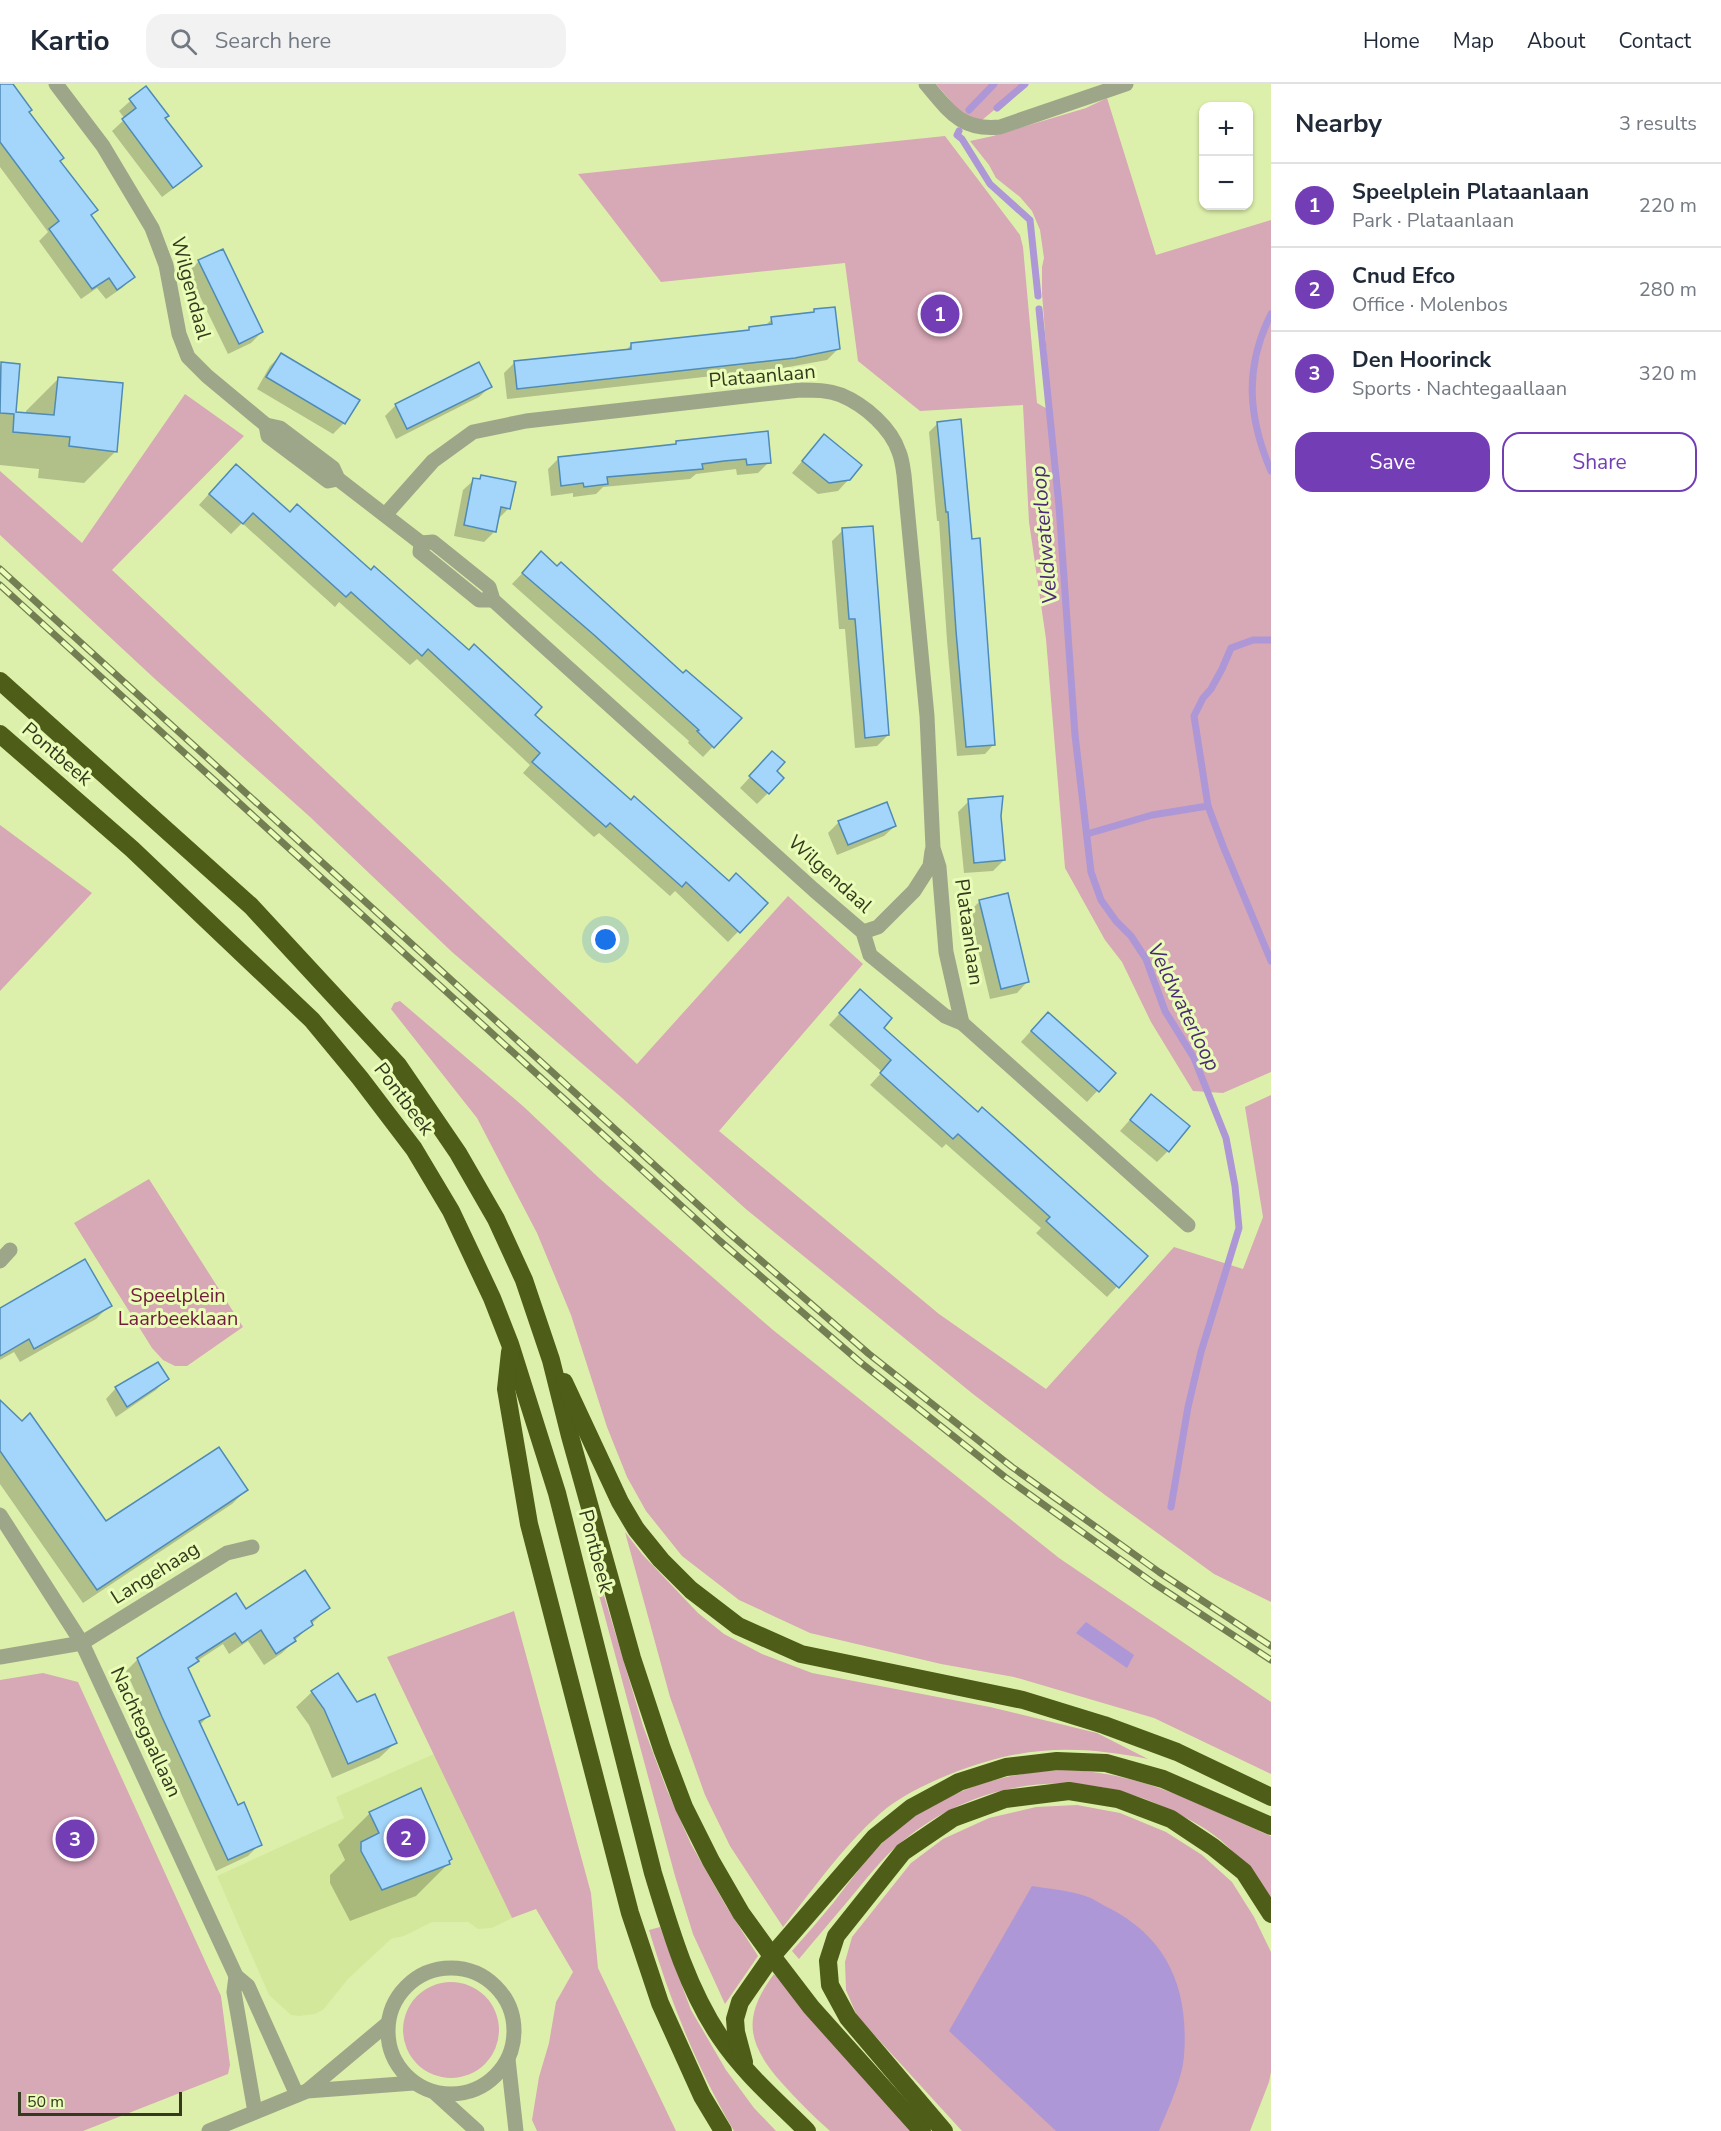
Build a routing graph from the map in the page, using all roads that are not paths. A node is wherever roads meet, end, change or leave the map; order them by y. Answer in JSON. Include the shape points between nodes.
{"nodes":[{"id":1,"x":56,"y":84,"type":"edge"},
{"id":2,"x":926,"y":84,"type":"edge"},
{"id":3,"x":1126,"y":84,"type":"edge"},
{"id":4,"x":385,"y":515,"type":"junction"},
{"id":5,"x":0,"y":681,"type":"edge"},
{"id":6,"x":0,"y":734,"type":"edge"},
{"id":7,"x":933,"y":848,"type":"junction"},
{"id":8,"x":863,"y":932,"type":"junction"},
{"id":9,"x":962,"y":1023,"type":"junction"},
{"id":10,"x":1188,"y":1225,"type":"dead end"},
{"id":11,"x":510,"y":1344,"type":"junction"},
{"id":12,"x":551,"y":1360,"type":"junction"},
{"id":13,"x":0,"y":1515,"type":"edge"},
{"id":14,"x":252,"y":1547,"type":"dead end"},
{"id":15,"x":82,"y":1643,"type":"junction"},
{"id":16,"x":0,"y":1657,"type":"edge"},
{"id":17,"x":1271,"y":1797,"type":"edge"},
{"id":18,"x":1271,"y":1826,"type":"edge"},
{"id":19,"x":1271,"y":1914,"type":"edge"},
{"id":20,"x":772,"y":1956,"type":"junction"},
{"id":21,"x":236,"y":1976,"type":"junction"},
{"id":22,"x":387,"y":2024,"type":"junction"},
{"id":23,"x":508,"y":2059,"type":"junction"},
{"id":24,"x":747,"y":2072,"type":"junction"},
{"id":25,"x":414,"y":2083,"type":"junction"},
{"id":26,"x":434,"y":2092,"type":"junction"},
{"id":27,"x":302,"y":2093,"type":"junction"},
{"id":28,"x":255,"y":2112,"type":"junction"},
{"id":29,"x":209,"y":2131,"type":"edge"},
{"id":30,"x":477,"y":2131,"type":"edge"},
{"id":31,"x":516,"y":2131,"type":"edge"},
{"id":32,"x":723,"y":2131,"type":"edge"},
{"id":33,"x":807,"y":2131,"type":"edge"},
{"id":34,"x":922,"y":2131,"type":"edge"},
{"id":35,"x":944,"y":2131,"type":"edge"}],
"edges":[{"from":1,"to":4,"type":"street","name":"Wilgendaal","via":[[103,146],[152,228],[166,265],[179,334],[188,357],[266,425],[280,428],[333,468],[338,479]]},
{"from":2,"to":3,"type":"street","via":[[961,121],[988,128]]},
{"from":4,"to":7,"type":"street","name":"Plataanlaan","via":[[433,461],[473,432],[526,421],[800,390],[840,395],[858,404],[891,436],[904,475],[927,716]]},
{"from":4,"to":8,"type":"street","name":"Wilgendaal","via":[[421,543],[420,552],[479,600],[493,600]]},
{"from":5,"to":12,"type":"highway","via":[[250,906],[398,1065],[459,1153],[496,1219],[524,1280]]},
{"from":6,"to":11,"type":"highway","name":"Pontbeek","via":[[132,849],[312,1020],[414,1149],[451,1211]]},
{"from":7,"to":8,"type":"street","name":"Plataanlaan","via":[[930,866],[914,891],[878,927]]},
{"from":7,"to":9,"type":"street","name":"Plataanlaan","via":[[939,867],[946,952]]},
{"from":8,"to":9,"type":"street","name":"Wilgendaal","via":[[870,955],[945,1016]]},
{"from":9,"to":10,"type":"street","name":"Wilgendaal"},
{"from":11,"to":24,"type":"highway","name":"Pontbeek","via":[[557,1493],[670,1932],[693,1988],[720,2037]]},
{"from":11,"to":32,"type":"highway","via":[[506,1389],[529,1524],[630,1913],[660,2003],[702,2096]]},
{"from":12,"to":17,"type":"highway","via":[[636,1529],[691,1590],[738,1626],[801,1654],[1023,1700],[1104,1725],[1177,1752]]},
{"from":12,"to":20,"type":"highway","via":[[632,1658],[662,1749],[684,1807],[711,1861]]},
{"from":13,"to":15,"type":"street","name":"Nachtegaallaan"},
{"from":14,"to":15,"type":"street","name":"Langehaag","via":[[227,1553]]},
{"from":15,"to":16,"type":"street"},
{"from":15,"to":21,"type":"street","name":"Nachtegaallaan"},
{"from":18,"to":20,"type":"highway","via":[[1162,1779],[1106,1763],[1057,1761],[1006,1767],[959,1782],[911,1808],[875,1837]]},
{"from":19,"to":35,"type":"highway","via":[[1244,1872],[1213,1847],[1171,1819],[1118,1799],[1059,1792],[1005,1799],[952,1818],[903,1852],[836,1936],[828,1961],[830,1985],[848,2018]]},
{"from":20,"to":24,"type":"highway","via":[[740,2002],[735,2019]]},
{"from":20,"to":34,"type":"highway","via":[[811,2007]]},
{"from":21,"to":27,"type":"street","name":"Nachtegaallaan","via":[[248,1986]]},
{"from":21,"to":28,"type":"street","name":"Nachtegaallaan","via":[[234,1992]]},
{"from":22,"to":23,"type":"street","via":[[393,2003],[406,1985],[425,1972],[457,1967],[479,1973],[497,1986],[509,2004],[514,2038]]},
{"from":22,"to":25,"type":"street","via":[[389,2047],[398,2067]]},
{"from":22,"to":27,"type":"street"},
{"from":23,"to":26,"type":"street","via":[[481,2087],[456,2094]]},
{"from":23,"to":31,"type":"street"},
{"from":24,"to":33,"type":"highway","name":"Pontbeek"},
{"from":25,"to":26,"type":"street"},
{"from":25,"to":27,"type":"street"},
{"from":26,"to":30,"type":"street"},
{"from":27,"to":28,"type":"street"},
{"from":28,"to":29,"type":"street"}]}
